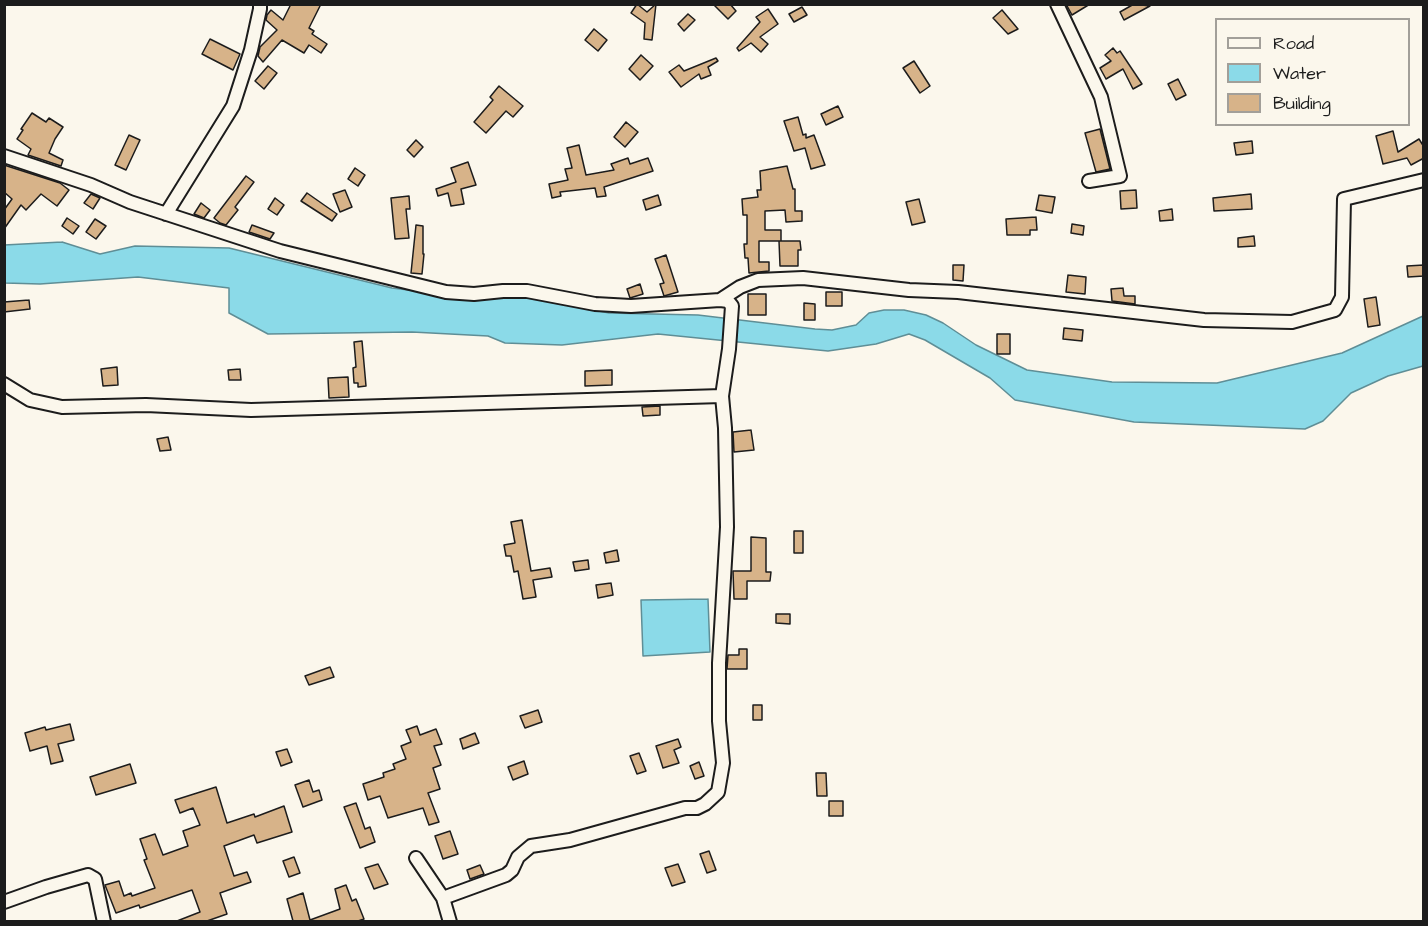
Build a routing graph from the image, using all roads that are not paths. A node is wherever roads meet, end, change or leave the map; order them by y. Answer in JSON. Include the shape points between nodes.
{"nodes":[{"id":1,"x":260,"y":4,"type":"edge"},
{"id":2,"x":1057,"y":4,"type":"edge"},
{"id":3,"x":4,"y":156,"type":"edge"},
{"id":4,"x":1424,"y":180,"type":"edge"},
{"id":5,"x":1089,"y":181,"type":"dead end"},
{"id":6,"x":166,"y":214,"type":"junction"},
{"id":7,"x":720,"y":300,"type":"junction"},
{"id":8,"x":4,"y":384,"type":"edge"},
{"id":9,"x":722,"y":396,"type":"junction"},
{"id":10,"x":416,"y":858,"type":"dead end"},
{"id":11,"x":443,"y":898,"type":"junction"},
{"id":12,"x":4,"y":902,"type":"edge"},
{"id":13,"x":104,"y":921,"type":"edge"},
{"id":14,"x":450,"y":921,"type":"edge"}],
"edges":[{"from":1,"to":6,"type":"street","via":[[234,106]]},
{"from":2,"to":5,"type":"street","via":[[1101,97],[1120,176]]},
{"from":3,"to":6,"type":"street"},
{"from":4,"to":7,"type":"street","via":[[1344,199],[1342,297],[1335,310],[1292,322],[1204,320],[803,278],[758,280]]},
{"from":6,"to":7,"type":"street","via":[[280,250],[446,292],[527,291],[595,304],[631,306]]},
{"from":7,"to":9,"type":"street","via":[[732,306]]},
{"from":8,"to":9,"type":"street","via":[[30,400],[62,407],[146,405],[251,410]]},
{"from":9,"to":11,"type":"street","via":[[727,527],[719,663],[723,763],[718,792],[697,808],[531,846],[506,875]]},
{"from":10,"to":11,"type":"street"},
{"from":11,"to":14,"type":"street"},
{"from":12,"to":13,"type":"street","via":[[88,876],[95,879]]}]}
